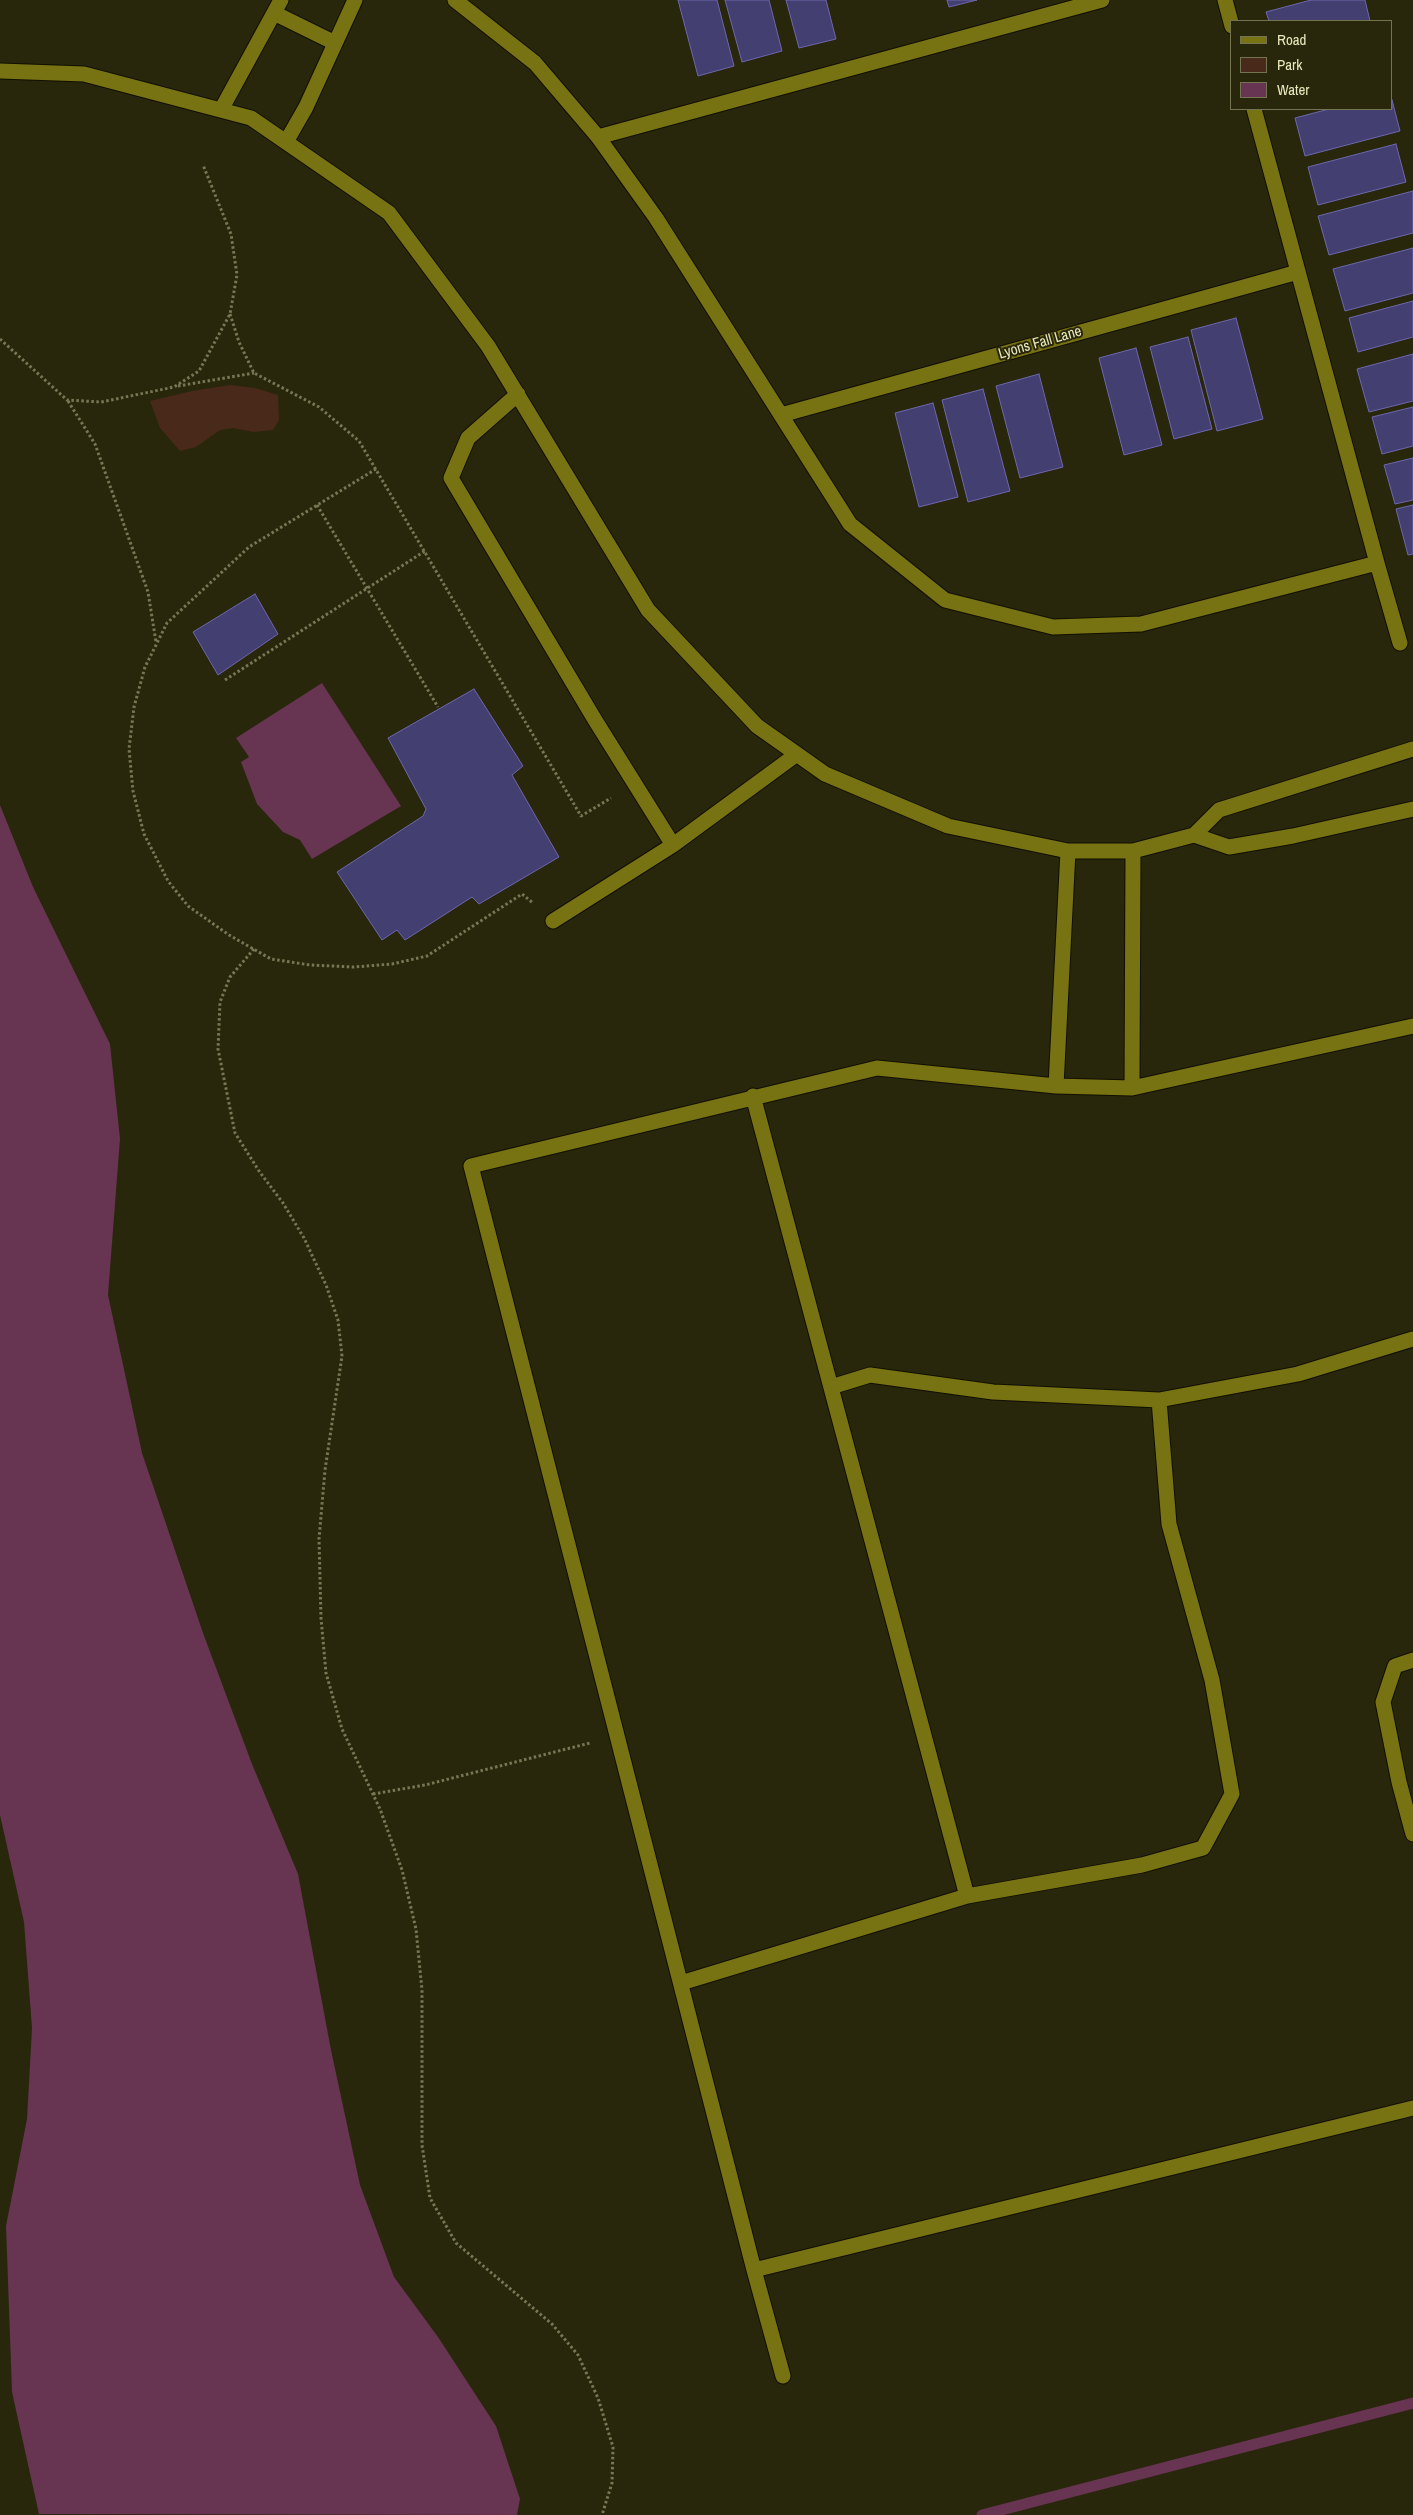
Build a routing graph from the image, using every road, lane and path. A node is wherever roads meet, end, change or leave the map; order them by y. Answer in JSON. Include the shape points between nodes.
{"nodes":[{"id":1,"x":355,"y":0,"type":"edge"},
{"id":2,"x":455,"y":0,"type":"edge"},
{"id":3,"x":1102,"y":0,"type":"edge"},
{"id":4,"x":1225,"y":0,"type":"edge"},
{"id":5,"x":277,"y":6,"type":"edge"},
{"id":6,"x":1230,"y":20,"type":"edge"},
{"id":7,"x":335,"y":43,"type":"junction"},
{"id":8,"x":0,"y":71,"type":"edge"},
{"id":9,"x":221,"y":110,"type":"junction"},
{"id":10,"x":1254,"y":110,"type":"edge"},
{"id":11,"x":598,"y":137,"type":"junction"},
{"id":12,"x":286,"y":142,"type":"junction"},
{"id":13,"x":203,"y":165,"type":"dead end"},
{"id":14,"x":1298,"y":272,"type":"junction"},
{"id":15,"x":230,"y":314,"type":"junction"},
{"id":16,"x":0,"y":339,"type":"edge"},
{"id":17,"x":254,"y":373,"type":"junction"},
{"id":18,"x":174,"y":387,"type":"junction"},
{"id":19,"x":518,"y":394,"type":"junction"},
{"id":20,"x":68,"y":400,"type":"junction"},
{"id":21,"x":781,"y":415,"type":"junction"},
{"id":22,"x":376,"y":469,"type":"junction"},
{"id":23,"x":317,"y":505,"type":"junction"},
{"id":24,"x":425,"y":551,"type":"junction"},
{"id":25,"x":1377,"y":563,"type":"junction"},
{"id":26,"x":366,"y":587,"type":"junction"},
{"id":27,"x":156,"y":643,"type":"junction"},
{"id":28,"x":1400,"y":643,"type":"dead end"},
{"id":29,"x":224,"y":680,"type":"dead end"},
{"id":30,"x":438,"y":707,"type":"dead end"},
{"id":31,"x":1413,"y":749,"type":"edge"},
{"id":32,"x":797,"y":754,"type":"junction"},
{"id":33,"x":634,"y":784,"type":"junction"},
{"id":34,"x":1413,"y":808,"type":"edge"},
{"id":35,"x":1194,"y":835,"type":"junction"},
{"id":36,"x":673,"y":845,"type":"junction"},
{"id":37,"x":1068,"y":851,"type":"junction"},
{"id":38,"x":1133,"y":851,"type":"junction"},
{"id":39,"x":553,"y":921,"type":"joint"},
{"id":40,"x":254,"y":949,"type":"junction"},
{"id":41,"x":1413,"y":1026,"type":"edge"},
{"id":42,"x":1056,"y":1086,"type":"junction"},
{"id":43,"x":1132,"y":1088,"type":"junction"},
{"id":44,"x":753,"y":1096,"type":"junction"},
{"id":45,"x":1413,"y":1339,"type":"edge"},
{"id":46,"x":831,"y":1387,"type":"junction"},
{"id":47,"x":1159,"y":1400,"type":"junction"},
{"id":48,"x":1413,"y":1660,"type":"edge"},
{"id":49,"x":617,"y":1736,"type":"junction"},
{"id":50,"x":372,"y":1794,"type":"junction"},
{"id":51,"x":1413,"y":1834,"type":"edge"},
{"id":52,"x":967,"y":1896,"type":"junction"},
{"id":53,"x":681,"y":1983,"type":"junction"},
{"id":54,"x":1413,"y":2108,"type":"edge"},
{"id":55,"x":754,"y":2270,"type":"junction"},
{"id":56,"x":783,"y":2376,"type":"dead end"},
{"id":57,"x":602,"y":2515,"type":"edge"}],
"edges":[{"from":1,"to":7,"type":"street"},
{"from":2,"to":11,"type":"street","via":[[535,63]]},
{"from":3,"to":11,"type":"street"},
{"from":4,"to":6,"type":"street"},
{"from":5,"to":7,"type":"street"},
{"from":5,"to":9,"type":"street"},
{"from":7,"to":12,"type":"street"},
{"from":8,"to":9,"type":"street","via":[[84,74]]},
{"from":9,"to":12,"type":"street","via":[[251,118]]},
{"from":10,"to":14,"type":"street"},
{"from":11,"to":21,"type":"street","via":[[656,218]]},
{"from":12,"to":19,"type":"street","via":[[389,213],[488,346]]},
{"from":13,"to":15,"type":"path","via":[[231,234],[237,275]]},
{"from":14,"to":21,"type":"street","name":"Lyons Fall Lane"},
{"from":14,"to":25,"type":"street"},
{"from":15,"to":17,"type":"path"},
{"from":15,"to":18,"type":"path","via":[[199,371]]},
{"from":16,"to":20,"type":"path"},
{"from":17,"to":18,"type":"path"},
{"from":17,"to":22,"type":"path","via":[[319,407],[359,441]]},
{"from":18,"to":20,"type":"path","via":[[101,402]]},
{"from":19,"to":32,"type":"street","via":[[648,610],[757,726]]},
{"from":19,"to":33,"type":"street","via":[[468,438],[451,478]]},
{"from":20,"to":27,"type":"path","via":[[95,444],[148,592]]},
{"from":21,"to":25,"type":"street","via":[[850,524],[945,600],[1053,627],[1141,624]]},
{"from":22,"to":23,"type":"path"},
{"from":22,"to":24,"type":"path"},
{"from":23,"to":26,"type":"path"},
{"from":23,"to":27,"type":"path","via":[[249,547],[167,623]]},
{"from":24,"to":26,"type":"path"},
{"from":24,"to":33,"type":"path","via":[[581,816]]},
{"from":25,"to":28,"type":"street"},
{"from":26,"to":29,"type":"path"},
{"from":26,"to":30,"type":"path"},
{"from":27,"to":40,"type":"path","via":[[145,667],[134,707],[129,749],[133,791],[144,834],[168,881],[188,906]]},
{"from":31,"to":35,"type":"street","via":[[1220,810]]},
{"from":32,"to":36,"type":"street"},
{"from":32,"to":37,"type":"street","via":[[825,774],[948,826]]},
{"from":33,"to":36,"type":"street"},
{"from":34,"to":35,"type":"street","via":[[1293,836],[1229,846]]},
{"from":35,"to":38,"type":"street"},
{"from":36,"to":39,"type":"street"},
{"from":37,"to":38,"type":"street"},
{"from":37,"to":42,"type":"street"},
{"from":38,"to":43,"type":"street"},
{"from":39,"to":40,"type":"path","via":[[522,894],[427,956],[392,964],[310,966],[271,959]]},
{"from":40,"to":50,"type":"path","via":[[230,977],[220,1002],[218,1049],[235,1133],[304,1238],[338,1320],[342,1356],[320,1529],[321,1618],[331,1692],[342,1729]]},
{"from":41,"to":43,"type":"street"},
{"from":42,"to":43,"type":"street"},
{"from":42,"to":44,"type":"street","via":[[877,1068]]},
{"from":44,"to":46,"type":"street"},
{"from":44,"to":49,"type":"street","via":[[471,1166]]},
{"from":45,"to":47,"type":"street","via":[[1298,1374]]},
{"from":46,"to":47,"type":"street","via":[[870,1376],[993,1392]]},
{"from":46,"to":52,"type":"street"},
{"from":47,"to":52,"type":"street","via":[[1169,1524],[1212,1680],[1232,1794],[1202,1848],[1142,1865]]},
{"from":48,"to":51,"type":"street","via":[[1394,1666],[1384,1702],[1399,1782]]},
{"from":49,"to":50,"type":"path","via":[[425,1785]]},
{"from":49,"to":53,"type":"street"},
{"from":50,"to":57,"type":"path","via":[[402,1870],[416,1929],[422,1990],[422,2145],[430,2198],[456,2243],[552,2324],[578,2355],[598,2398],[613,2447],[612,2483]]},
{"from":52,"to":53,"type":"street"},
{"from":53,"to":55,"type":"street"},
{"from":54,"to":55,"type":"street"},
{"from":55,"to":56,"type":"street"}]}
